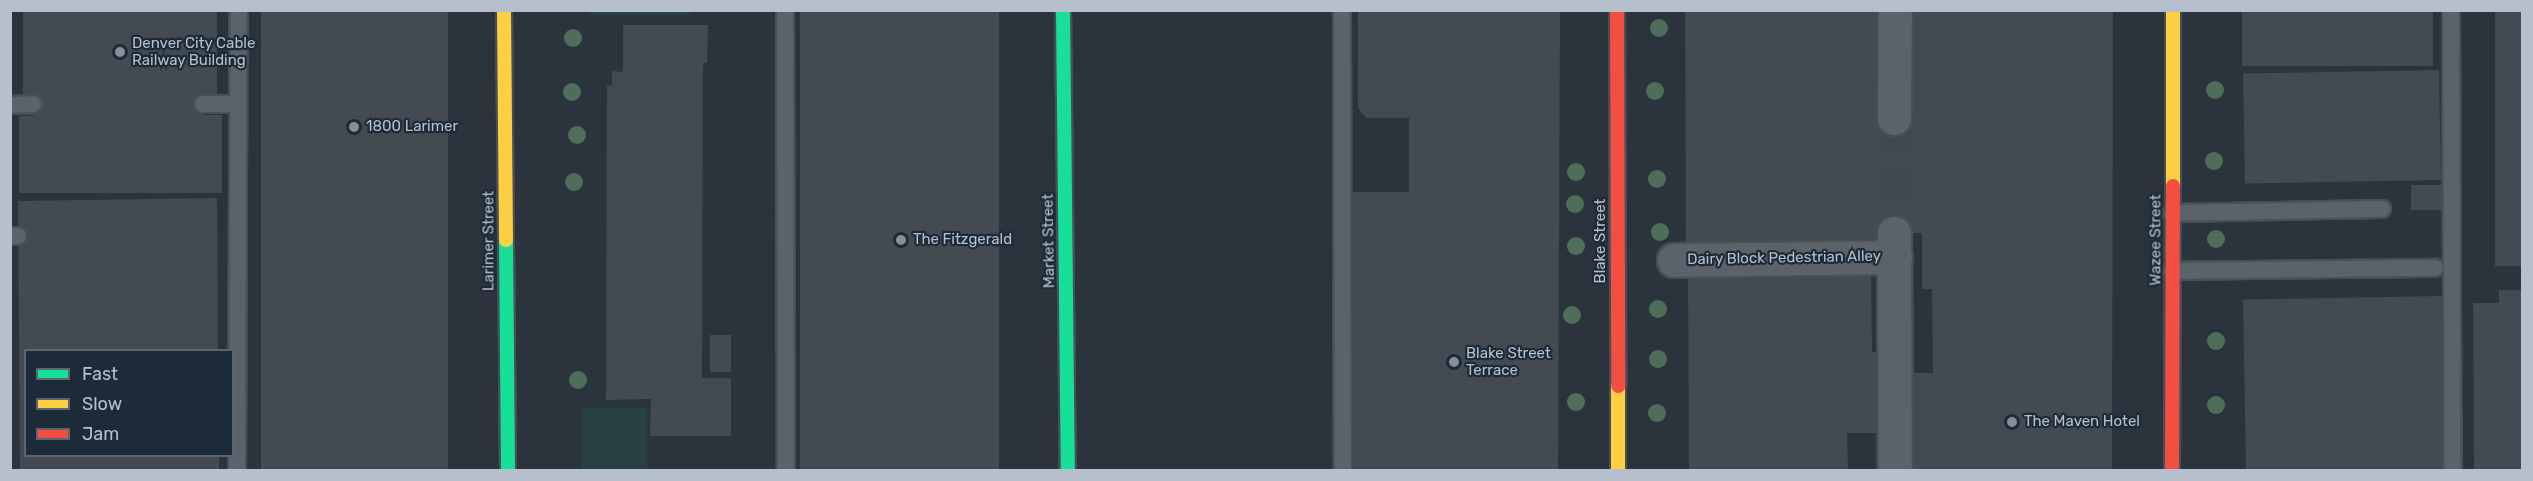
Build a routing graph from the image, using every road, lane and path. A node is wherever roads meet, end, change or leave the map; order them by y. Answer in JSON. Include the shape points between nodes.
{"nodes":[{"id":1,"x":239,"y":10,"type":"edge"},
{"id":2,"x":504,"y":10,"type":"edge"},
{"id":3,"x":785,"y":10,"type":"edge"},
{"id":4,"x":1063,"y":10,"type":"edge"},
{"id":5,"x":1342,"y":10,"type":"edge"},
{"id":6,"x":1617,"y":10,"type":"edge"},
{"id":7,"x":1895,"y":10,"type":"edge"},
{"id":8,"x":2173,"y":10,"type":"edge"},
{"id":9,"x":2451,"y":10,"type":"edge"},
{"id":10,"x":33,"y":104,"type":"dead end"},
{"id":11,"x":238,"y":104,"type":"junction"},
{"id":12,"x":10,"y":105,"type":"edge"},
{"id":13,"x":203,"y":105,"type":"dead end"},
{"id":14,"x":1894,"y":118,"type":"tunnel mouth"},
{"id":15,"x":2382,"y":209,"type":"dead end"},
{"id":16,"x":2172,"y":213,"type":"junction"},
{"id":17,"x":1674,"y":260,"type":"dead end"},
{"id":18,"x":2435,"y":268,"type":"dead end"},
{"id":19,"x":2172,"y":271,"type":"junction"},
{"id":20,"x":237,"y":471,"type":"edge"},
{"id":21,"x":508,"y":471,"type":"edge"},
{"id":22,"x":786,"y":471,"type":"edge"},
{"id":23,"x":1068,"y":471,"type":"edge"},
{"id":24,"x":1343,"y":471,"type":"edge"},
{"id":25,"x":1618,"y":471,"type":"edge"},
{"id":26,"x":1895,"y":471,"type":"edge"},
{"id":27,"x":2172,"y":471,"type":"edge"},
{"id":28,"x":2453,"y":471,"type":"edge"}],
"edges":[{"from":1,"to":11,"type":"lane"},
{"from":2,"to":21,"type":"street","name":"Larimer Street"},
{"from":3,"to":22,"type":"lane"},
{"from":4,"to":23,"type":"street","name":"Market Street"},
{"from":5,"to":24,"type":"lane"},
{"from":6,"to":25,"type":"street","name":"Blake Street"},
{"from":7,"to":14,"type":"street"},
{"from":8,"to":16,"type":"street","name":"Wazee Street"},
{"from":9,"to":28,"type":"lane"},
{"from":10,"to":12,"type":"lane"},
{"from":11,"to":13,"type":"lane"},
{"from":11,"to":20,"type":"lane"},
{"from":15,"to":16,"type":"lane"},
{"from":16,"to":19,"type":"street","name":"Wazee Street"},
{"from":17,"to":26,"type":"street","name":"Dairy Block Pedestrian Alley","via":[[1894,245]]},
{"from":18,"to":19,"type":"lane"},
{"from":19,"to":27,"type":"street","name":"Wazee Street"}]}
